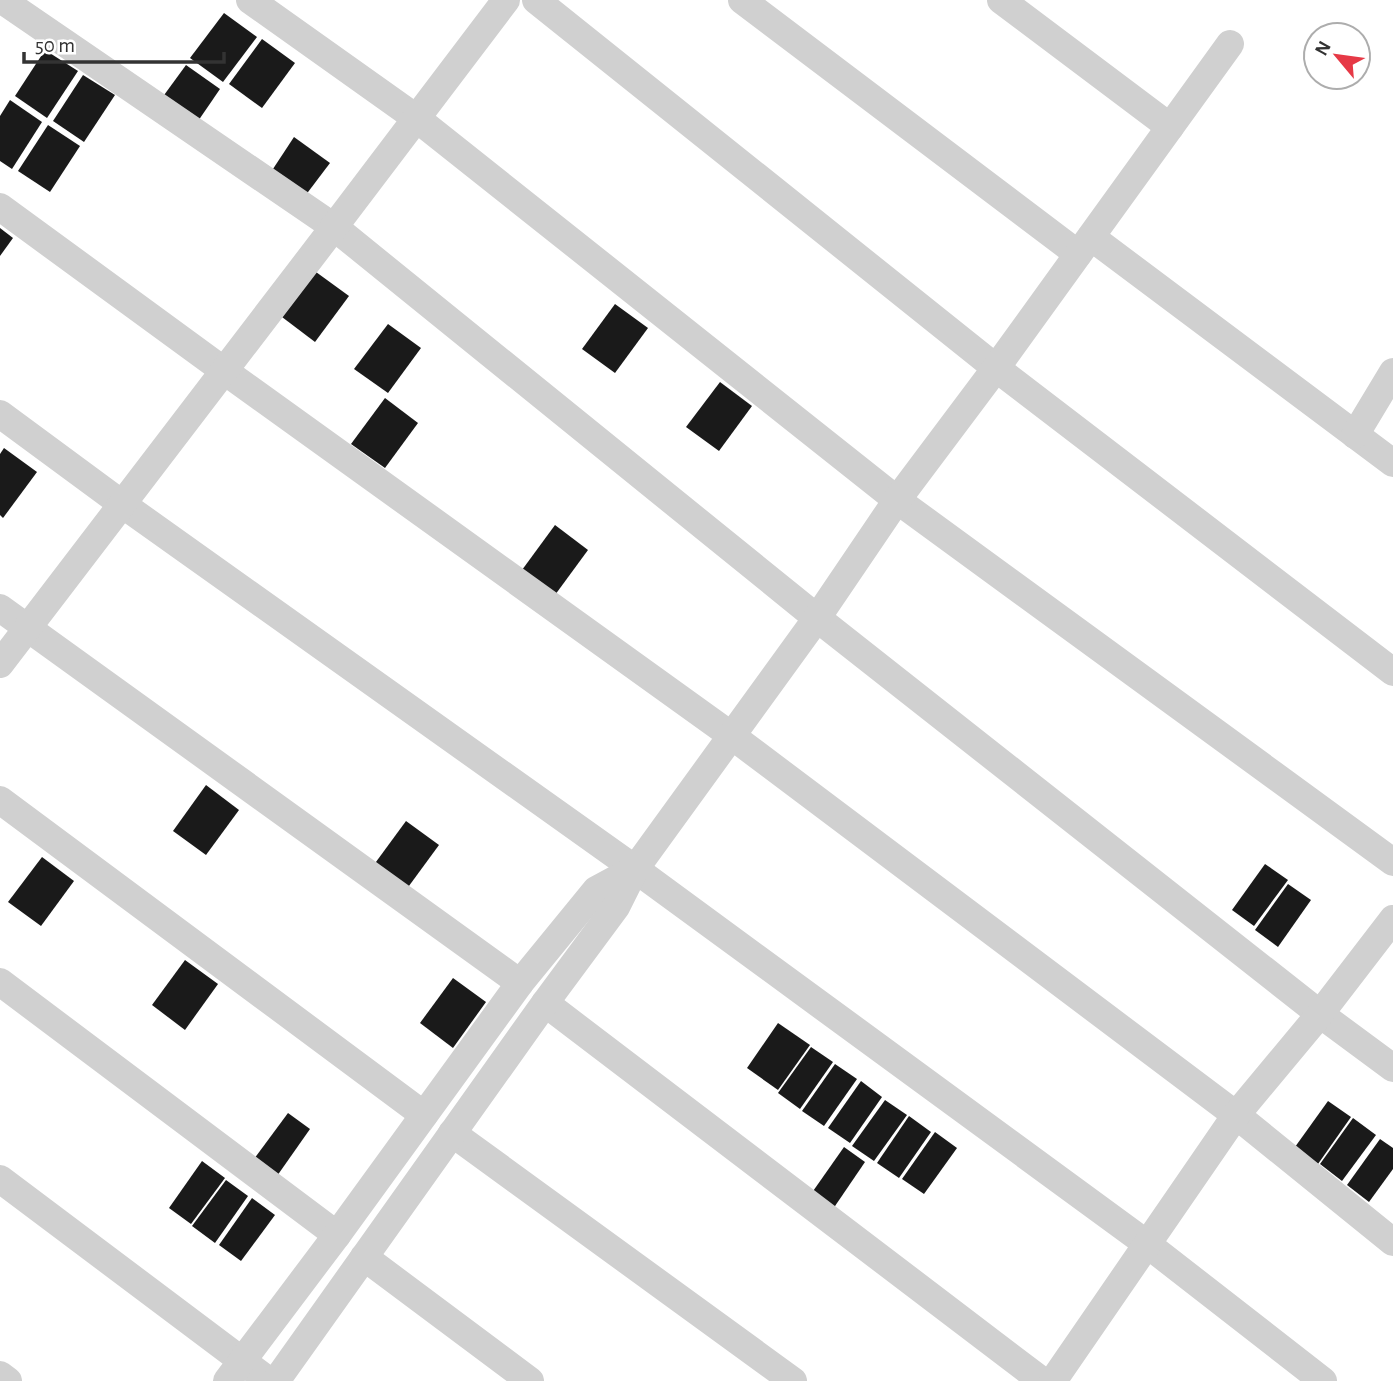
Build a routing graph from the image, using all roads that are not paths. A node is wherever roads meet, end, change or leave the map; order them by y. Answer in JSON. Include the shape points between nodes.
{"nodes":[{"id":1,"x":2,"y":0,"type":"edge"},
{"id":2,"x":250,"y":0,"type":"edge"},
{"id":3,"x":506,"y":0,"type":"edge"},
{"id":4,"x":536,"y":0,"type":"edge"},
{"id":5,"x":742,"y":0,"type":"edge"},
{"id":6,"x":1001,"y":0,"type":"edge"},
{"id":7,"x":1230,"y":44,"type":"dead end"},
{"id":8,"x":416,"y":118,"type":"junction"},
{"id":9,"x":1170,"y":127,"type":"junction"},
{"id":10,"x":0,"y":207,"type":"edge"},
{"id":11,"x":334,"y":227,"type":"junction"},
{"id":12,"x":1085,"y":245,"type":"junction"},
{"id":13,"x":996,"y":368,"type":"junction"},
{"id":14,"x":223,"y":370,"type":"junction"},
{"id":15,"x":1393,"y":372,"type":"edge"},
{"id":16,"x":0,"y":414,"type":"edge"},
{"id":17,"x":1355,"y":435,"type":"junction"},
{"id":18,"x":1393,"y":463,"type":"edge"},
{"id":19,"x":897,"y":500,"type":"junction"},
{"id":20,"x":122,"y":504,"type":"junction"},
{"id":21,"x":0,"y":608,"type":"edge"},
{"id":22,"x":817,"y":618,"type":"junction"},
{"id":23,"x":27,"y":628,"type":"junction"},
{"id":24,"x":0,"y":664,"type":"edge"},
{"id":25,"x":1393,"y":672,"type":"edge"},
{"id":26,"x":732,"y":736,"type":"junction"},
{"id":27,"x":0,"y":800,"type":"edge"},
{"id":28,"x":1393,"y":862,"type":"edge"},
{"id":29,"x":635,"y":869,"type":"junction"},
{"id":30,"x":1393,"y":919,"type":"edge"},
{"id":31,"x":0,"y":982,"type":"edge"},
{"id":32,"x":520,"y":983,"type":"junction"},
{"id":33,"x":545,"y":1003,"type":"junction"},
{"id":34,"x":1320,"y":1013,"type":"junction"},
{"id":35,"x":1393,"y":1068,"type":"edge"},
{"id":36,"x":424,"y":1115,"type":"junction"},
{"id":37,"x":1236,"y":1115,"type":"junction"},
{"id":38,"x":452,"y":1133,"type":"junction"},
{"id":39,"x":0,"y":1179,"type":"edge"},
{"id":40,"x":337,"y":1236,"type":"junction"},
{"id":41,"x":1393,"y":1242,"type":"edge"},
{"id":42,"x":1147,"y":1244,"type":"junction"},
{"id":43,"x":364,"y":1257,"type":"junction"},
{"id":44,"x":234,"y":1371,"type":"edge"},
{"id":45,"x":0,"y":1375,"type":"edge"},
{"id":46,"x":8,"y":1381,"type":"edge"},
{"id":47,"x":269,"y":1381,"type":"edge"},
{"id":48,"x":276,"y":1381,"type":"edge"},
{"id":49,"x":530,"y":1381,"type":"edge"},
{"id":50,"x":793,"y":1381,"type":"edge"},
{"id":51,"x":1042,"y":1381,"type":"edge"},
{"id":52,"x":1053,"y":1381,"type":"edge"},
{"id":53,"x":1322,"y":1381,"type":"edge"}],
"edges":[{"from":1,"to":11,"type":"street"},
{"from":2,"to":8,"type":"street"},
{"from":3,"to":8,"type":"street"},
{"from":4,"to":13,"type":"street"},
{"from":5,"to":12,"type":"street"},
{"from":6,"to":9,"type":"street"},
{"from":7,"to":9,"type":"street"},
{"from":8,"to":11,"type":"street"},
{"from":8,"to":19,"type":"street"},
{"from":9,"to":12,"type":"street"},
{"from":10,"to":14,"type":"street"},
{"from":11,"to":14,"type":"street"},
{"from":11,"to":22,"type":"street"},
{"from":12,"to":13,"type":"street"},
{"from":12,"to":17,"type":"street"},
{"from":13,"to":19,"type":"street"},
{"from":13,"to":25,"type":"street"},
{"from":14,"to":20,"type":"street"},
{"from":14,"to":26,"type":"street"},
{"from":15,"to":17,"type":"street"},
{"from":16,"to":20,"type":"street"},
{"from":17,"to":18,"type":"street"},
{"from":19,"to":22,"type":"street"},
{"from":19,"to":28,"type":"street"},
{"from":20,"to":23,"type":"street"},
{"from":20,"to":29,"type":"street"},
{"from":21,"to":23,"type":"street"},
{"from":22,"to":26,"type":"street"},
{"from":22,"to":34,"type":"street"},
{"from":23,"to":24,"type":"street"},
{"from":23,"to":32,"type":"street"},
{"from":26,"to":29,"type":"street"},
{"from":26,"to":37,"type":"street"},
{"from":27,"to":36,"type":"street"},
{"from":29,"to":32,"type":"street","via":[[596,890]]},
{"from":29,"to":33,"type":"street","via":[[616,907]]},
{"from":29,"to":42,"type":"street"},
{"from":30,"to":34,"type":"street"},
{"from":31,"to":40,"type":"street"},
{"from":32,"to":36,"type":"street"},
{"from":33,"to":38,"type":"street"},
{"from":33,"to":51,"type":"street"},
{"from":34,"to":35,"type":"street"},
{"from":34,"to":37,"type":"street"},
{"from":36,"to":40,"type":"street"},
{"from":37,"to":41,"type":"street"},
{"from":37,"to":42,"type":"street"},
{"from":38,"to":43,"type":"street"},
{"from":38,"to":50,"type":"street"},
{"from":39,"to":44,"type":"street"},
{"from":40,"to":44,"type":"street"},
{"from":42,"to":52,"type":"street"},
{"from":42,"to":53,"type":"street"},
{"from":43,"to":48,"type":"street"},
{"from":43,"to":49,"type":"street"},
{"from":44,"to":47,"type":"street"},
{"from":45,"to":46,"type":"street"}]}
